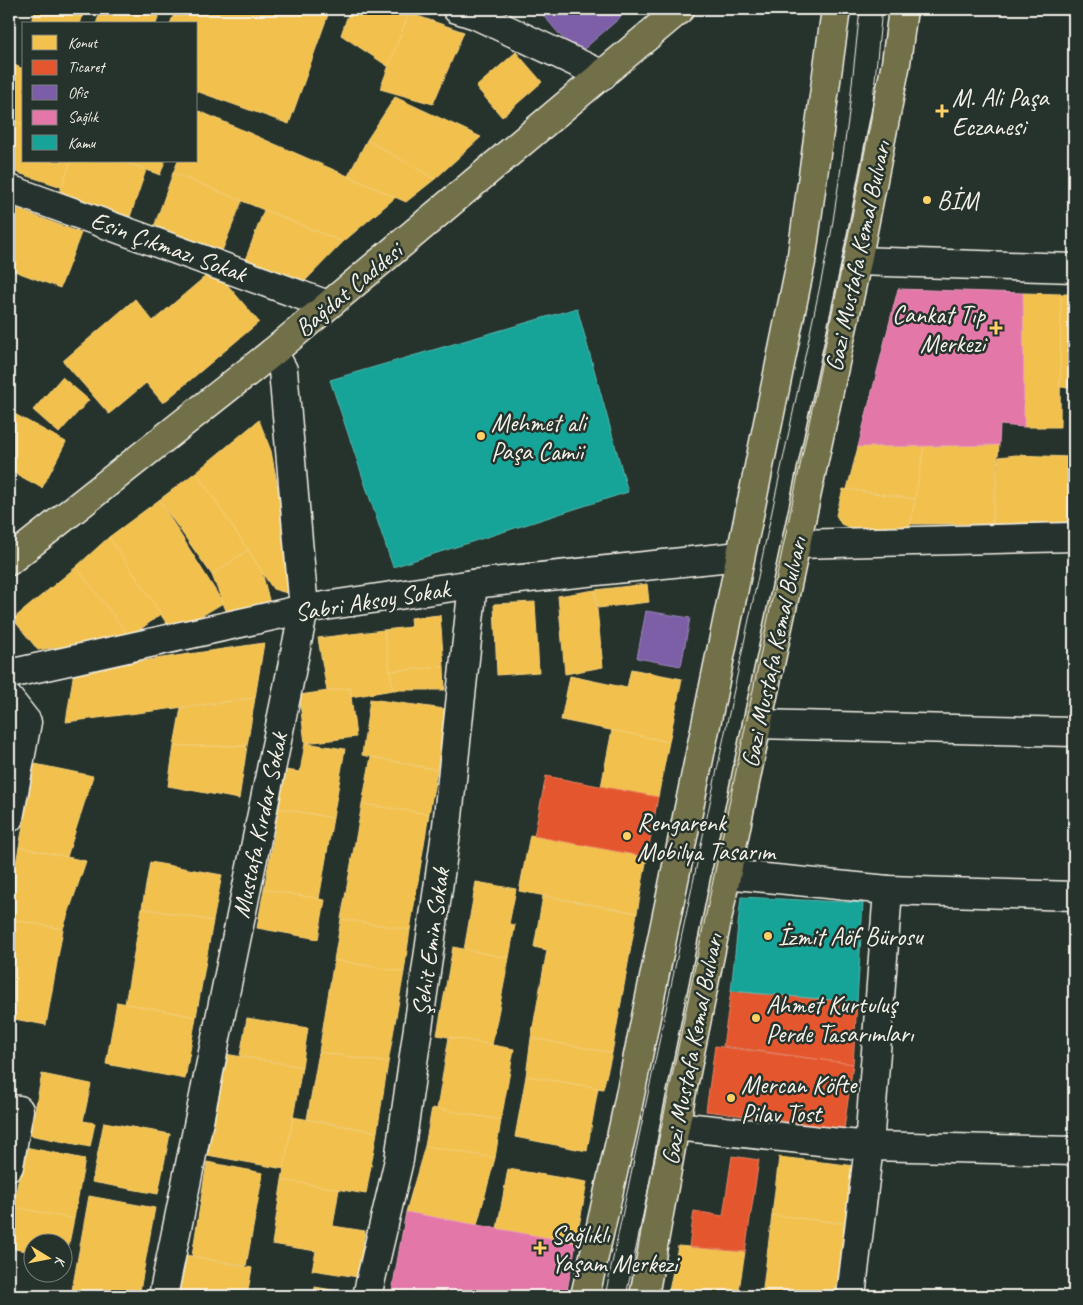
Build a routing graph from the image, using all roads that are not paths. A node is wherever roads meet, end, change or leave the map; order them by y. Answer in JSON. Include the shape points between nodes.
{"nodes":[{"id":1,"x":457,"y":9,"type":"edge"},
{"id":2,"x":680,"y":9,"type":"edge"},
{"id":3,"x":836,"y":9,"type":"edge"},
{"id":4,"x":903,"y":9,"type":"edge"},
{"id":5,"x":603,"y":75,"type":"junction"},
{"id":6,"x":9,"y":190,"type":"edge"},
{"id":7,"x":857,"y":261,"type":"junction"},
{"id":8,"x":1074,"y":268,"type":"edge"},
{"id":9,"x":328,"y":305,"type":"junction"},
{"id":10,"x":273,"y":352,"type":"junction"},
{"id":11,"x":1074,"y":537,"type":"edge"},
{"id":12,"x":796,"y":544,"type":"junction"},
{"id":13,"x":740,"y":556,"type":"junction"},
{"id":14,"x":9,"y":561,"type":"edge"},
{"id":15,"x":473,"y":584,"type":"junction"},
{"id":16,"x":304,"y":609,"type":"junction"},
{"id":17,"x":9,"y":674,"type":"edge"},
{"id":18,"x":9,"y":699,"type":"edge"},
{"id":19,"x":757,"y":724,"type":"junction"},
{"id":20,"x":1074,"y":732,"type":"edge"},
{"id":21,"x":9,"y":818,"type":"edge"},
{"id":22,"x":726,"y":874,"type":"junction"},
{"id":23,"x":888,"y":890,"type":"junction"},
{"id":24,"x":1074,"y":896,"type":"edge"},
{"id":25,"x":9,"y":1109,"type":"edge"},
{"id":26,"x":675,"y":1126,"type":"junction"},
{"id":27,"x":869,"y":1146,"type":"junction"},
{"id":28,"x":1074,"y":1151,"type":"edge"},
{"id":29,"x":9,"y":1166,"type":"edge"},
{"id":30,"x":163,"y":1296,"type":"edge"},
{"id":31,"x":367,"y":1296,"type":"edge"},
{"id":32,"x":585,"y":1296,"type":"edge"},
{"id":33,"x":644,"y":1296,"type":"edge"},
{"id":34,"x":851,"y":1296,"type":"edge"}],
"edges":[{"from":1,"to":5,"type":"street"},
{"from":2,"to":5,"type":"main road","name":"Bağdat Caddesi"},
{"from":3,"to":13,"type":"main road","name":"Gazi Mustafa Kemal Bulvarı","via":[[801,262]]},
{"from":4,"to":7,"type":"main road","name":"Gazi Mustafa Kemal Bulvarı","via":[[896,63]]},
{"from":5,"to":9,"type":"main road","name":"Bağdat Caddesi"},
{"from":6,"to":9,"type":"street","name":"Esin Çıkmazı Sokak"},
{"from":7,"to":8,"type":"street"},
{"from":7,"to":12,"type":"main road","name":"Gazi Mustafa Kemal Bulvarı"},
{"from":9,"to":10,"type":"main road","name":"Bağdat Caddesi"},
{"from":10,"to":14,"type":"main road","name":"Bağdat Caddesi"},
{"from":10,"to":16,"type":"street","name":"Mustafa Kırdar Sokak","via":[[283,370]]},
{"from":11,"to":12,"type":"street"},
{"from":12,"to":19,"type":"main road","name":"Gazi Mustafa Kemal Bulvarı"},
{"from":13,"to":15,"type":"street","name":"Sabri Aksoy Sokak","via":[[675,553]]},
{"from":13,"to":32,"type":"main road","name":"Gazi Mustafa Kemal Bulvarı","via":[[624,1124]]},
{"from":15,"to":16,"type":"street","name":"Sabri Aksoy Sokak"},
{"from":15,"to":31,"type":"street","name":"Şehit Emin Sokak","via":[[447,826],[399,1160]]},
{"from":16,"to":17,"type":"street","name":"Sabri Aksoy Sokak"},
{"from":16,"to":30,"type":"street","name":"Mustafa Kırdar Sokak"},
{"from":18,"to":21,"type":"street","via":[[27,722]]},
{"from":19,"to":20,"type":"street"},
{"from":19,"to":22,"type":"main road","name":"Gazi Mustafa Kemal Bulvarı"},
{"from":22,"to":23,"type":"street"},
{"from":22,"to":26,"type":"main road","name":"Gazi Mustafa Kemal Bulvarı"},
{"from":23,"to":24,"type":"street"},
{"from":23,"to":27,"type":"street"},
{"from":25,"to":29,"type":"street","via":[[19,1110]]},
{"from":26,"to":27,"type":"street"},
{"from":26,"to":33,"type":"main road","name":"Gazi Mustafa Kemal Bulvarı"},
{"from":27,"to":28,"type":"street"},
{"from":27,"to":34,"type":"street"}]}
